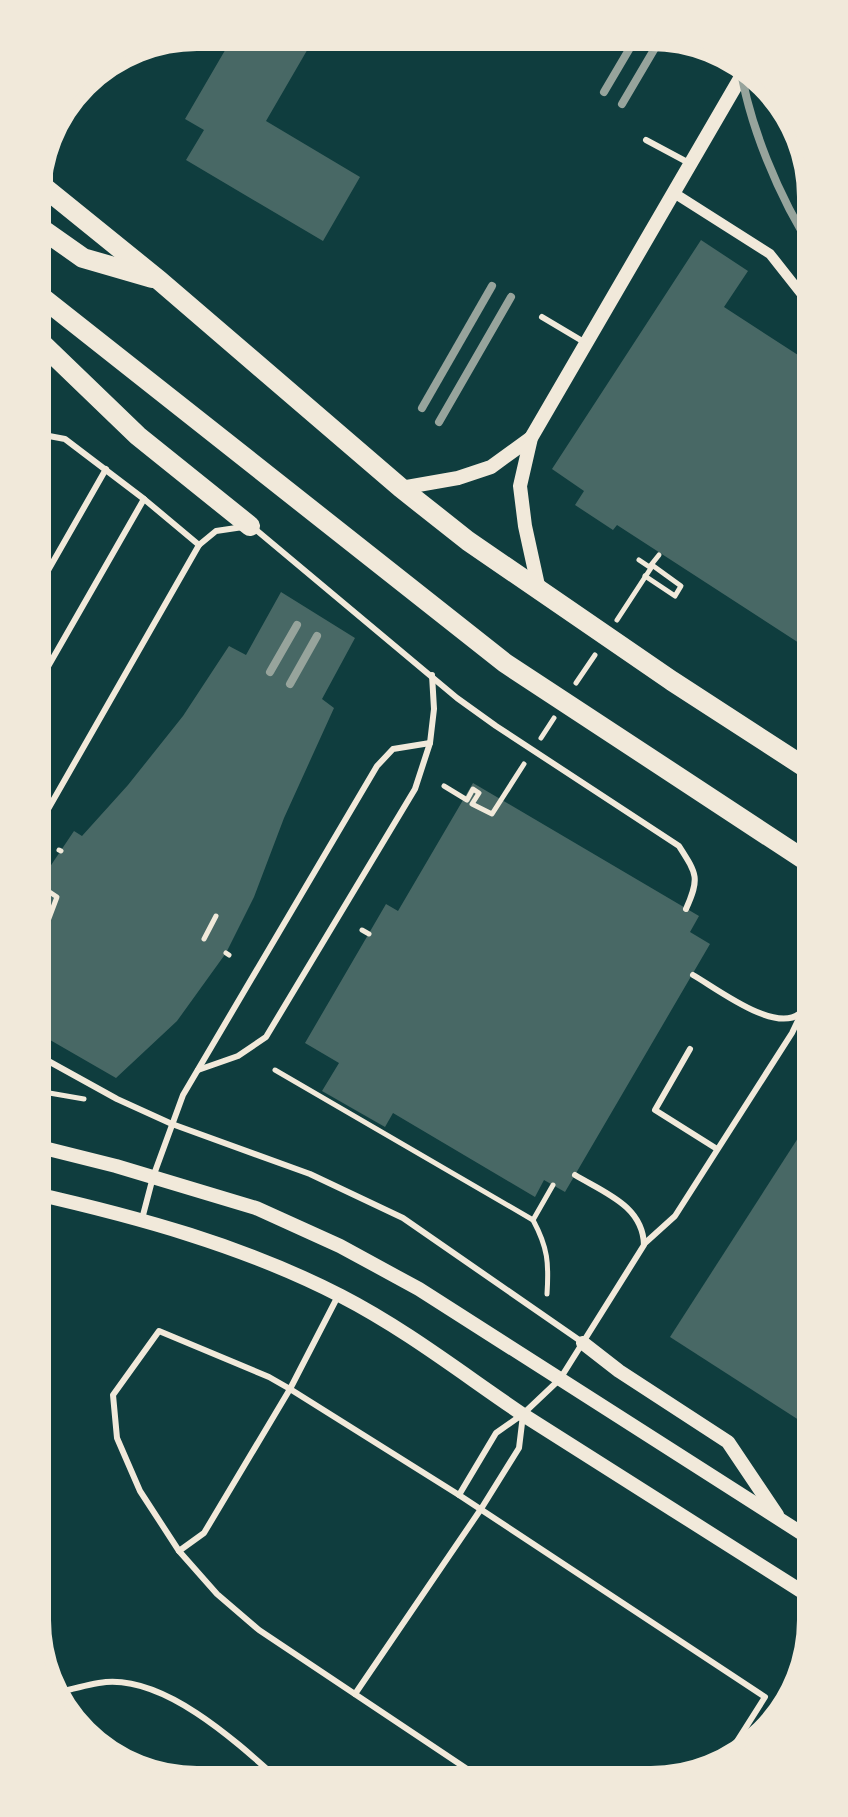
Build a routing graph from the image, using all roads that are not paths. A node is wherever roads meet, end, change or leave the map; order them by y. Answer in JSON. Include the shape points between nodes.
{"nodes":[{"id":1,"x":742,"y":76,"type":"edge"},
{"id":2,"x":646,"y":140,"type":"dead end"},
{"id":3,"x":690,"y":164,"type":"junction"},
{"id":4,"x":48,"y":169,"type":"edge"},
{"id":5,"x":45,"y":187,"type":"edge"},
{"id":6,"x":48,"y":189,"type":"junction"},
{"id":7,"x":674,"y":193,"type":"junction"},
{"id":8,"x":45,"y":231,"type":"edge"},
{"id":9,"x":160,"y":281,"type":"junction"},
{"id":10,"x":803,"y":296,"type":"edge"},
{"id":11,"x":45,"y":299,"type":"edge"},
{"id":12,"x":542,"y":317,"type":"dead end"},
{"id":13,"x":586,"y":343,"type":"junction"},
{"id":14,"x":45,"y":346,"type":"edge"},
{"id":15,"x":531,"y":438,"type":"junction"},
{"id":16,"x":45,"y":439,"type":"edge"},
{"id":17,"x":106,"y":469,"type":"junction"},
{"id":18,"x":401,"y":488,"type":"junction"},
{"id":19,"x":144,"y":499,"type":"junction"},
{"id":20,"x":250,"y":526,"type":"junction"},
{"id":21,"x":199,"y":544,"type":"junction"},
{"id":22,"x":45,"y":576,"type":"edge"},
{"id":23,"x":540,"y":591,"type":"junction"},
{"id":24,"x":45,"y":672,"type":"edge"},
{"id":25,"x":432,"y":674,"type":"junction"},
{"id":26,"x":430,"y":742,"type":"junction"},
{"id":27,"x":803,"y":765,"type":"edge"},
{"id":28,"x":45,"y":814,"type":"edge"},
{"id":29,"x":803,"y":859,"type":"edge"},
{"id":30,"x":686,"y":909,"type":"dead end"},
{"id":31,"x":693,"y":974,"type":"dead end"},
{"id":32,"x":802,"y":1012,"type":"joint"},
{"id":33,"x":690,"y":1049,"type":"dead end"},
{"id":34,"x":45,"y":1059,"type":"edge"},
{"id":35,"x":198,"y":1070,"type":"junction"},
{"id":36,"x":172,"y":1124,"type":"junction"},
{"id":37,"x":45,"y":1149,"type":"edge"},
{"id":38,"x":718,"y":1149,"type":"junction"},
{"id":39,"x":153,"y":1176,"type":"junction"},
{"id":40,"x":576,"y":1176,"type":"dead end"},
{"id":41,"x":45,"y":1196,"type":"edge"},
{"id":42,"x":141,"y":1220,"type":"junction"},
{"id":43,"x":644,"y":1245,"type":"junction"},
{"id":44,"x":339,"y":1295,"type":"junction"},
{"id":45,"x":582,"y":1342,"type":"junction"},
{"id":46,"x":560,"y":1379,"type":"junction"},
{"id":47,"x":290,"y":1389,"type":"junction"},
{"id":48,"x":523,"y":1414,"type":"junction"},
{"id":49,"x":460,"y":1494,"type":"junction"},
{"id":50,"x":481,"y":1508,"type":"junction"},
{"id":51,"x":780,"y":1520,"type":"junction"},
{"id":52,"x":803,"y":1534,"type":"edge"},
{"id":53,"x":179,"y":1551,"type":"junction"},
{"id":54,"x":803,"y":1593,"type":"edge"},
{"id":55,"x":63,"y":1692,"type":"edge"},
{"id":56,"x":355,"y":1694,"type":"junction"},
{"id":57,"x":733,"y":1748,"type":"edge"},
{"id":58,"x":269,"y":1772,"type":"edge"},
{"id":59,"x":472,"y":1772,"type":"edge"}],
"edges":[{"from":1,"to":3,"type":"street"},
{"from":2,"to":3,"type":"lane"},
{"from":3,"to":7,"type":"street"},
{"from":4,"to":6,"type":"street"},
{"from":5,"to":6,"type":"highway"},
{"from":6,"to":9,"type":"highway"},
{"from":7,"to":10,"type":"street","via":[[770,254]]},
{"from":7,"to":13,"type":"street"},
{"from":8,"to":9,"type":"highway","via":[[83,258]]},
{"from":9,"to":18,"type":"highway"},
{"from":11,"to":29,"type":"highway","via":[[505,662]]},
{"from":12,"to":13,"type":"lane"},
{"from":13,"to":15,"type":"street"},
{"from":14,"to":20,"type":"highway","via":[[138,436]]},
{"from":15,"to":18,"type":"street","via":[[492,467]]},
{"from":15,"to":23,"type":"street","via":[[520,486]]},
{"from":16,"to":17,"type":"lane","via":[[65,439]]},
{"from":17,"to":19,"type":"lane"},
{"from":17,"to":22,"type":"lane"},
{"from":18,"to":23,"type":"highway"},
{"from":19,"to":21,"type":"lane"},
{"from":19,"to":24,"type":"lane"},
{"from":20,"to":21,"type":"lane","via":[[216,532]]},
{"from":20,"to":25,"type":"lane"},
{"from":21,"to":28,"type":"lane"},
{"from":23,"to":27,"type":"highway"},
{"from":25,"to":26,"type":"lane"},
{"from":25,"to":30,"type":"lane","via":[[496,726],[679,846],[696,886]]},
{"from":26,"to":35,"type":"lane","via":[[393,749],[376,766]]},
{"from":26,"to":35,"type":"lane","via":[[415,788],[266,1037]]},
{"from":31,"to":32,"type":"lane","via":[[767,1018]]},
{"from":32,"to":38,"type":"lane"},
{"from":33,"to":38,"type":"lane","via":[[655,1110]]},
{"from":34,"to":36,"type":"lane"},
{"from":35,"to":36,"type":"lane"},
{"from":36,"to":39,"type":"lane"},
{"from":36,"to":45,"type":"lane","via":[[310,1174],[403,1218]]},
{"from":37,"to":39,"type":"street"},
{"from":38,"to":43,"type":"lane","via":[[675,1216]]},
{"from":39,"to":42,"type":"lane"},
{"from":39,"to":46,"type":"street","via":[[256,1208],[340,1246]]},
{"from":40,"to":43,"type":"lane","via":[[629,1208],[644,1230]]},
{"from":41,"to":42,"type":"street"},
{"from":42,"to":44,"type":"street","via":[[252,1256]]},
{"from":43,"to":45,"type":"lane"},
{"from":44,"to":47,"type":"lane"},
{"from":44,"to":48,"type":"street"},
{"from":45,"to":46,"type":"lane"},
{"from":45,"to":51,"type":"street","via":[[728,1442]]},
{"from":46,"to":48,"type":"lane"},
{"from":46,"to":51,"type":"street"},
{"from":47,"to":49,"type":"lane"},
{"from":47,"to":53,"type":"lane","via":[[204,1533]]},
{"from":47,"to":53,"type":"lane","via":[[159,1331],[113,1394],[118,1438],[140,1492]]},
{"from":48,"to":49,"type":"lane","via":[[496,1433]]},
{"from":48,"to":50,"type":"lane","via":[[519,1448]]},
{"from":48,"to":54,"type":"street"},
{"from":49,"to":50,"type":"lane"},
{"from":50,"to":56,"type":"lane"},
{"from":50,"to":57,"type":"lane","via":[[766,1697]]},
{"from":51,"to":52,"type":"street"},
{"from":53,"to":56,"type":"lane","via":[[259,1630]]},
{"from":55,"to":58,"type":"lane","via":[[108,1682],[140,1687],[192,1708]]},
{"from":56,"to":59,"type":"lane"}]}
